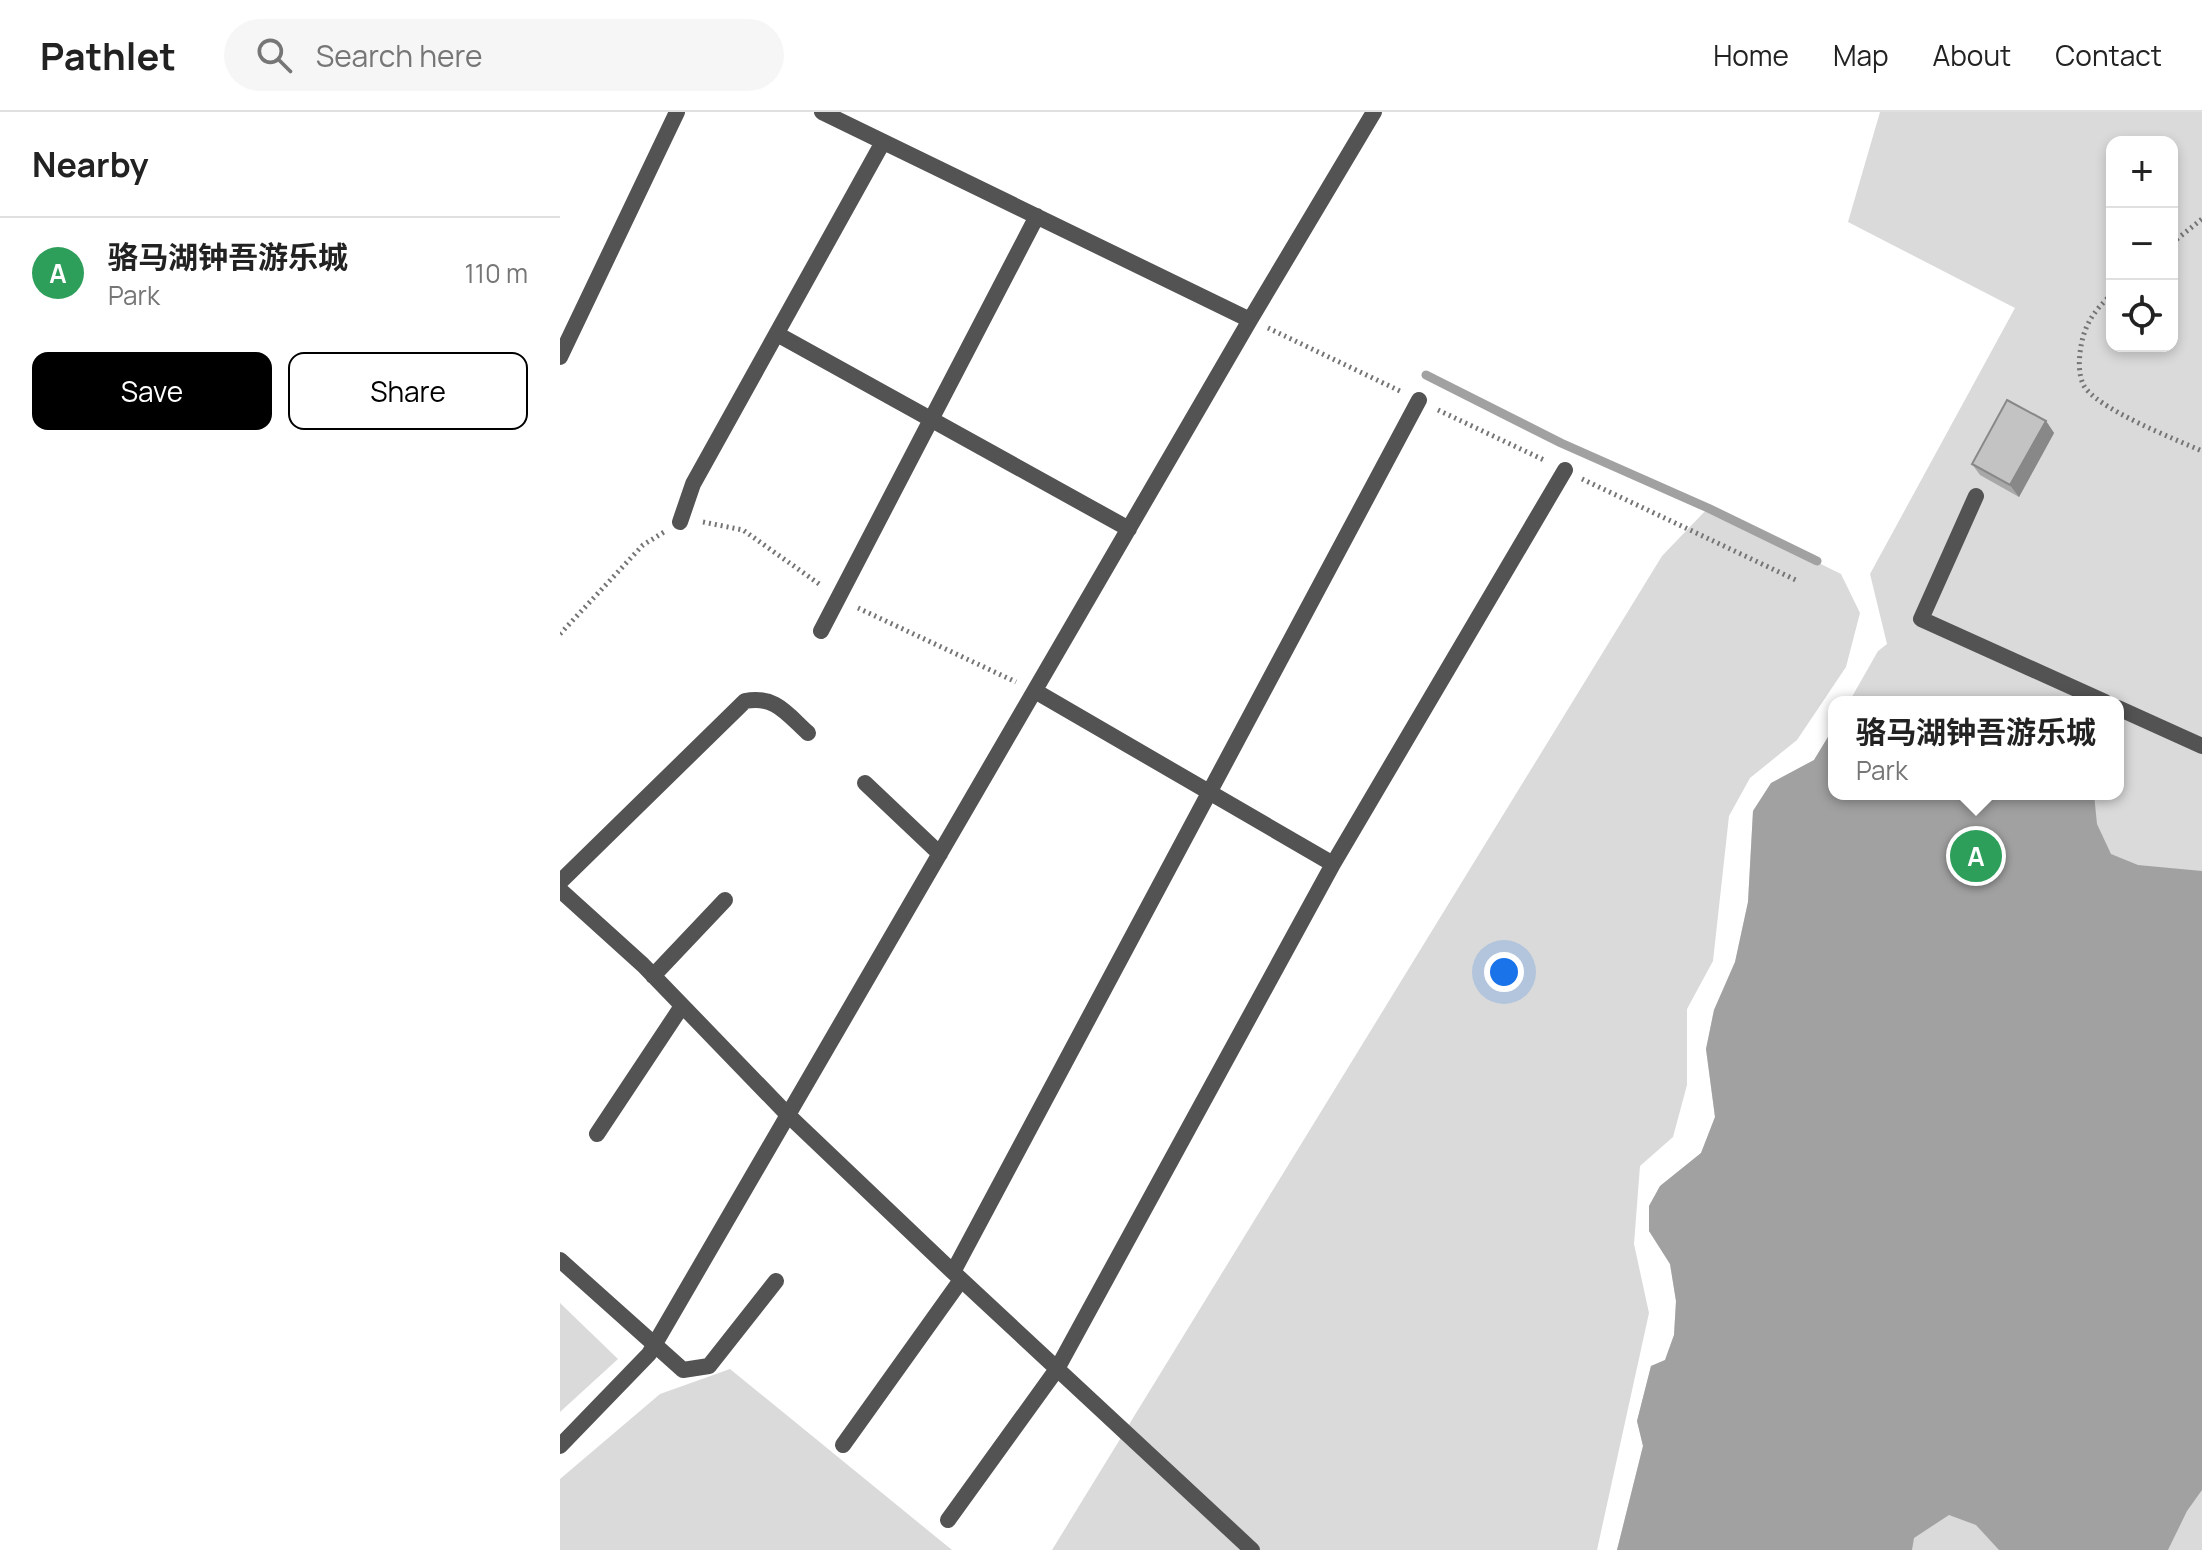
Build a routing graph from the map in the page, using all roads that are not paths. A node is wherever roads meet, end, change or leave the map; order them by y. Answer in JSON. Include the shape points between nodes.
{"nodes":[{"id":1,"x":677,"y":112,"type":"edge"},
{"id":2,"x":822,"y":112,"type":"edge"},
{"id":3,"x":1374,"y":112,"type":"edge"},
{"id":4,"x":883,"y":142,"type":"junction"},
{"id":5,"x":1037,"y":216,"type":"junction"},
{"id":6,"x":1250,"y":320,"type":"junction"},
{"id":7,"x":777,"y":334,"type":"junction"},
{"id":8,"x":560,"y":357,"type":"edge"},
{"id":9,"x":1419,"y":400,"type":"road end"},
{"id":10,"x":930,"y":421,"type":"junction"},
{"id":11,"x":1565,"y":470,"type":"road end"},
{"id":12,"x":1976,"y":496,"type":"dead end"},
{"id":13,"x":680,"y":522,"type":"road end"},
{"id":14,"x":1129,"y":529,"type":"junction"},
{"id":15,"x":821,"y":631,"type":"dead end"},
{"id":16,"x":1035,"y":691,"type":"junction"},
{"id":17,"x":2092,"y":696,"type":"edge"},
{"id":18,"x":2124,"y":711,"type":"edge"},
{"id":19,"x":808,"y":733,"type":"dead end"},
{"id":20,"x":2202,"y":746,"type":"edge"},
{"id":21,"x":865,"y":783,"type":"dead end"},
{"id":22,"x":1210,"y":791,"type":"junction"},
{"id":23,"x":940,"y":854,"type":"junction"},
{"id":24,"x":1333,"y":864,"type":"junction"},
{"id":25,"x":560,"y":882,"type":"edge"},
{"id":26,"x":560,"y":890,"type":"edge"},
{"id":27,"x":725,"y":900,"type":"dead end"},
{"id":28,"x":653,"y":976,"type":"junction"},
{"id":29,"x":682,"y":1006,"type":"junction"},
{"id":30,"x":788,"y":1115,"type":"junction"},
{"id":31,"x":597,"y":1134,"type":"dead end"},
{"id":32,"x":560,"y":1260,"type":"edge"},
{"id":33,"x":957,"y":1276,"type":"junction"},
{"id":34,"x":776,"y":1281,"type":"dead end"},
{"id":35,"x":654,"y":1345,"type":"junction"},
{"id":36,"x":1057,"y":1369,"type":"junction"},
{"id":37,"x":843,"y":1445,"type":"dead end"},
{"id":38,"x":560,"y":1446,"type":"edge"},
{"id":39,"x":948,"y":1520,"type":"dead end"},
{"id":40,"x":1252,"y":1550,"type":"edge"}],
"edges":[{"from":1,"to":8,"type":"street"},
{"from":2,"to":4,"type":"street"},
{"from":3,"to":6,"type":"street"},
{"from":4,"to":5,"type":"street"},
{"from":4,"to":7,"type":"street"},
{"from":5,"to":6,"type":"street"},
{"from":5,"to":10,"type":"street"},
{"from":6,"to":14,"type":"street"},
{"from":7,"to":10,"type":"street"},
{"from":7,"to":13,"type":"street","via":[[693,484]]},
{"from":9,"to":22,"type":"street"},
{"from":10,"to":14,"type":"street"},
{"from":10,"to":15,"type":"street"},
{"from":11,"to":24,"type":"street"},
{"from":12,"to":17,"type":"street","via":[[1921,619]]},
{"from":14,"to":16,"type":"street"},
{"from":16,"to":22,"type":"street"},
{"from":16,"to":23,"type":"street"},
{"from":18,"to":20,"type":"street"},
{"from":19,"to":25,"type":"street","via":[[776,704],[760,698],[745,701]]},
{"from":21,"to":23,"type":"street"},
{"from":22,"to":24,"type":"street"},
{"from":22,"to":33,"type":"street"},
{"from":23,"to":30,"type":"street"},
{"from":24,"to":36,"type":"street"},
{"from":26,"to":28,"type":"street"},
{"from":27,"to":28,"type":"street"},
{"from":28,"to":29,"type":"street"},
{"from":29,"to":30,"type":"street"},
{"from":29,"to":31,"type":"street"},
{"from":30,"to":33,"type":"street"},
{"from":30,"to":35,"type":"street"},
{"from":32,"to":35,"type":"street"},
{"from":33,"to":36,"type":"street"},
{"from":33,"to":37,"type":"street"},
{"from":34,"to":35,"type":"street","via":[[709,1366],[683,1370]]},
{"from":35,"to":38,"type":"street"},
{"from":36,"to":39,"type":"street"},
{"from":36,"to":40,"type":"street"}]}
